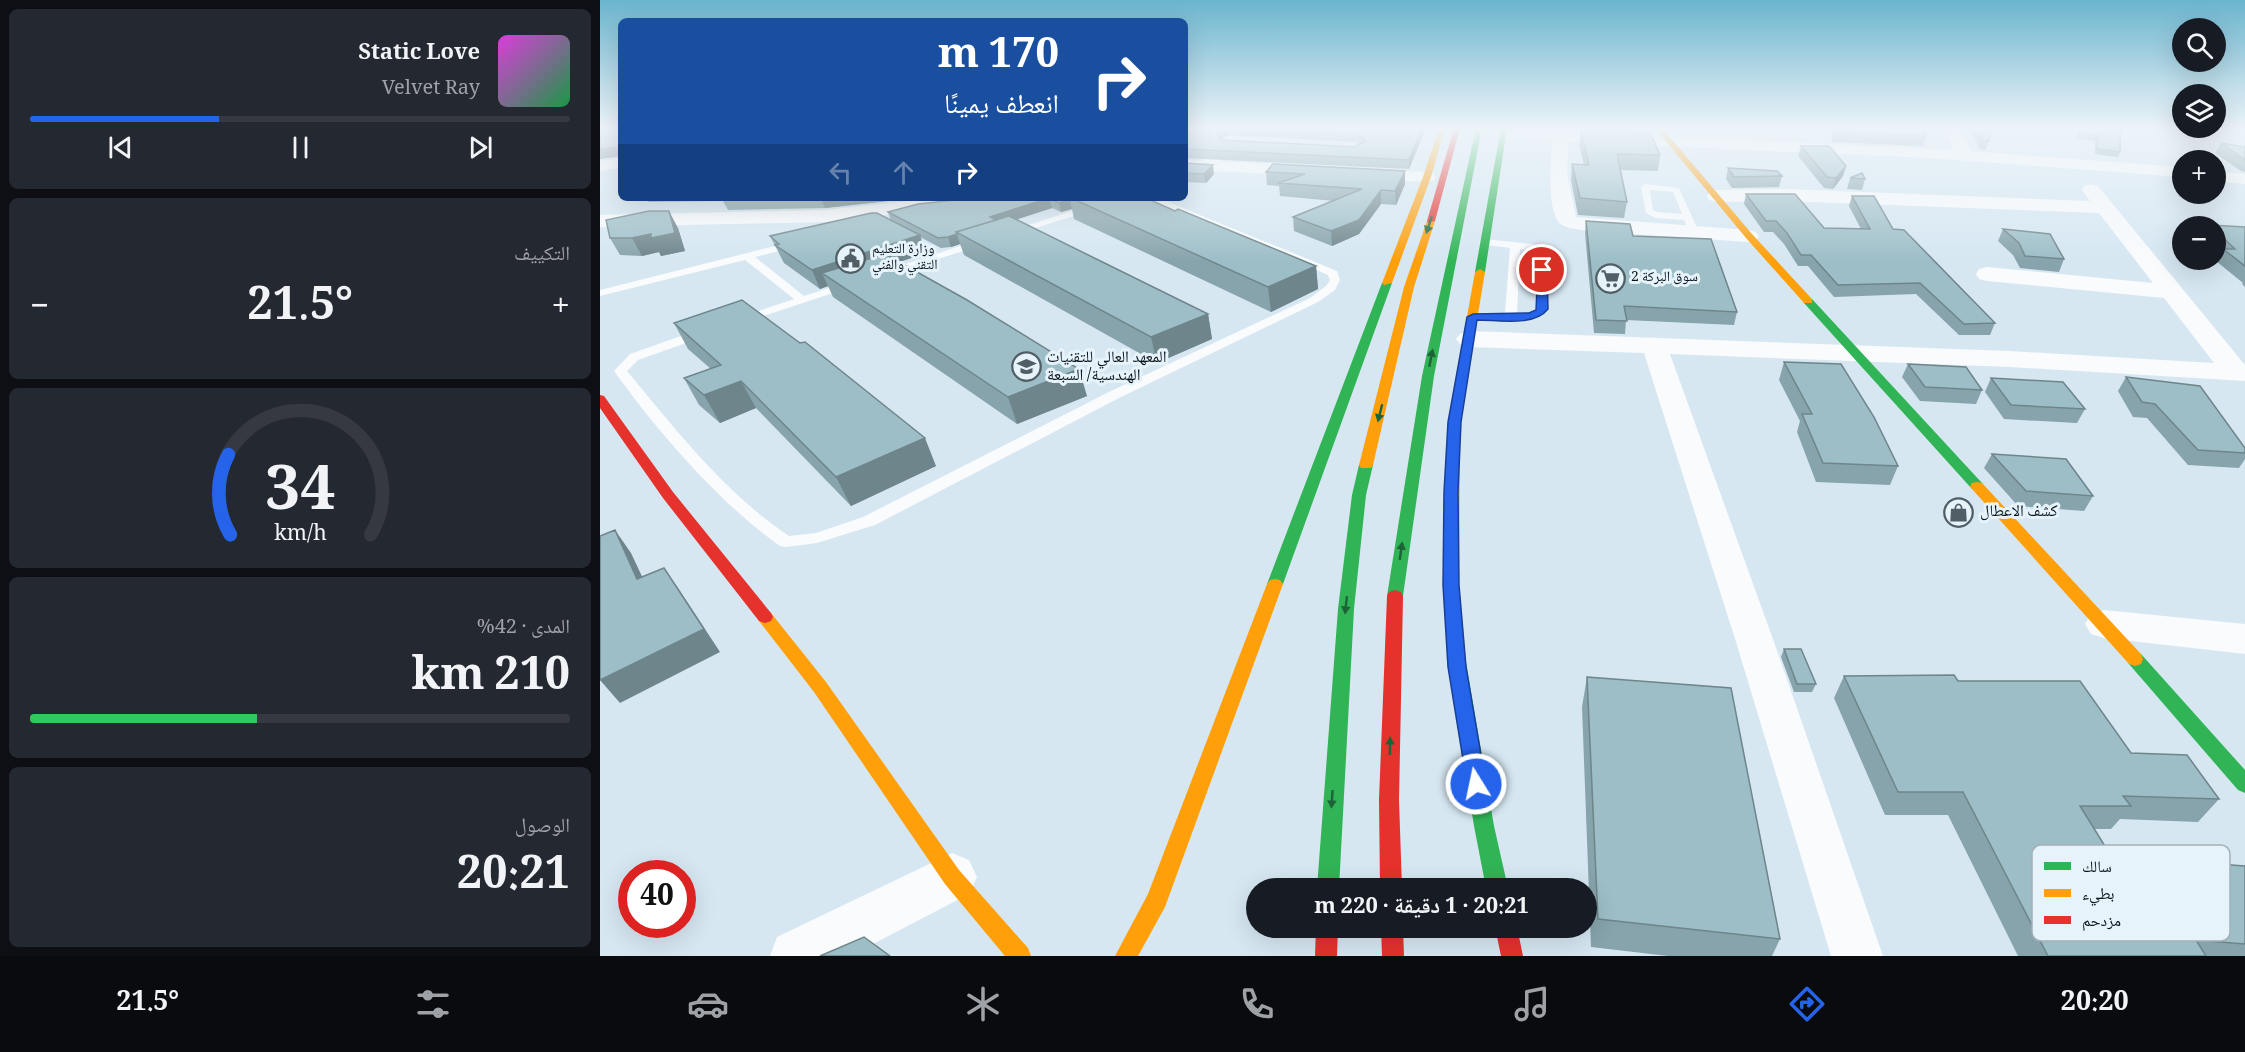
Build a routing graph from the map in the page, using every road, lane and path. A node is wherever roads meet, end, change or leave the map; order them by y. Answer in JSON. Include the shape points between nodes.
{"nodes":[{"id":1,"x":1348,"y":173,"type":"edge"},
{"id":2,"x":1428,"y":173,"type":"edge"},
{"id":3,"x":1445,"y":173,"type":"edge"},
{"id":4,"x":1470,"y":173,"type":"edge"},
{"id":5,"x":1497,"y":173,"type":"edge"},
{"id":6,"x":1558,"y":173,"type":"edge"},
{"id":7,"x":1696,"y":173,"type":"edge"},
{"id":8,"x":2079,"y":173,"type":"edge"},
{"id":9,"x":1427,"y":177,"type":"junction"},
{"id":10,"x":2226,"y":177,"type":"edge"},
{"id":11,"x":2243,"y":180,"type":"edge"},
{"id":12,"x":1716,"y":196,"type":"junction"},
{"id":13,"x":962,"y":201,"type":"edge"},
{"id":14,"x":1158,"y":201,"type":"edge"},
{"id":15,"x":1101,"y":204,"type":"edge"},
{"id":16,"x":2104,"y":207,"type":"junction"},
{"id":17,"x":600,"y":221,"type":"edge"},
{"id":18,"x":1690,"y":224,"type":"junction"},
{"id":19,"x":1749,"y":236,"type":"junction"},
{"id":20,"x":998,"y":237,"type":"edge"},
{"id":21,"x":987,"y":240,"type":"edge"},
{"id":22,"x":802,"y":242,"type":"edge"},
{"id":23,"x":1484,"y":242,"type":"junction"},
{"id":24,"x":923,"y":245,"type":"dead end"},
{"id":25,"x":1515,"y":245,"type":"junction"},
{"id":26,"x":942,"y":254,"type":"junction"},
{"id":27,"x":748,"y":257,"type":"junction"},
{"id":28,"x":1987,"y":274,"type":"dead end"},
{"id":29,"x":877,"y":275,"type":"edge"},
{"id":30,"x":856,"y":282,"type":"edge"},
{"id":31,"x":2172,"y":292,"type":"junction"},
{"id":32,"x":600,"y":293,"type":"edge"},
{"id":33,"x":802,"y":300,"type":"junction"},
{"id":34,"x":1511,"y":316,"type":"junction"},
{"id":35,"x":734,"y":322,"type":"edge"},
{"id":36,"x":1471,"y":328,"type":"junction"},
{"id":37,"x":712,"y":330,"type":"edge"},
{"id":38,"x":1654,"y":347,"type":"junction"},
{"id":39,"x":1855,"y":354,"type":"junction"},
{"id":40,"x":2240,"y":373,"type":"edge"},
{"id":41,"x":600,"y":399,"type":"edge"},
{"id":42,"x":2104,"y":624,"type":"junction"},
{"id":43,"x":2245,"y":639,"type":"edge"},
{"id":44,"x":2245,"y":784,"type":"edge"},
{"id":45,"x":952,"y":877,"type":"junction"},
{"id":46,"x":1329,"y":878,"type":"edge"},
{"id":47,"x":1391,"y":878,"type":"edge"},
{"id":48,"x":1495,"y":878,"type":"edge"},
{"id":49,"x":1327,"y":938,"type":"edge"},
{"id":50,"x":1392,"y":938,"type":"edge"},
{"id":51,"x":1508,"y":938,"type":"edge"},
{"id":52,"x":796,"y":956,"type":"edge"},
{"id":53,"x":1020,"y":956,"type":"edge"},
{"id":54,"x":1126,"y":956,"type":"edge"},
{"id":55,"x":1326,"y":956,"type":"edge"},
{"id":56,"x":1393,"y":956,"type":"edge"},
{"id":57,"x":1512,"y":956,"type":"edge"},
{"id":58,"x":1857,"y":956,"type":"edge"}],
"edges":[{"from":1,"to":9,"type":"street"},
{"from":2,"to":9,"type":"main road"},
{"from":3,"to":46,"type":"main road","one_way":true,"via":[[1409,287],[1359,495],[1346,609]]},
{"from":47,"to":4,"type":"main road","one_way":true,"via":[[1394,604],[1428,376]]},
{"from":5,"to":23,"type":"main road"},
{"from":6,"to":18,"type":"street","via":[[1569,221],[1586,225]]},
{"from":7,"to":12,"type":"main road"},
{"from":8,"to":16,"type":"street"},
{"from":9,"to":54,"type":"main road","via":[[1158,900]]},
{"from":10,"to":11,"type":"street"},
{"from":12,"to":16,"type":"street"},
{"from":12,"to":19,"type":"main road"},
{"from":13,"to":17,"type":"street","via":[[825,216]]},
{"from":14,"to":37,"type":"lane","via":[[1333,273],[1335,280],[1314,300],[1116,394],[869,521],[835,533],[786,542],[753,519],[678,441],[620,371],[634,357]]},
{"from":15,"to":20,"type":"lane"},
{"from":16,"to":31,"type":"street"},
{"from":18,"to":18,"type":"lane","via":[[1676,190],[1645,187],[1649,212]]},
{"from":18,"to":19,"type":"street"},
{"from":19,"to":39,"type":"main road"},
{"from":21,"to":26,"type":"lane"},
{"from":22,"to":27,"type":"lane"},
{"from":23,"to":25,"type":"lane"},
{"from":23,"to":36,"type":"main road"},
{"from":24,"to":26,"type":"lane"},
{"from":25,"to":34,"type":"lane"},
{"from":25,"to":34,"type":"lane","via":[[1541,251],[1543,309],[1531,316]]},
{"from":26,"to":29,"type":"lane"},
{"from":27,"to":32,"type":"lane"},
{"from":27,"to":33,"type":"lane"},
{"from":28,"to":31,"type":"street"},
{"from":30,"to":33,"type":"lane"},
{"from":31,"to":40,"type":"street"},
{"from":33,"to":35,"type":"lane"},
{"from":34,"to":36,"type":"lane"},
{"from":36,"to":38,"type":"street"},
{"from":36,"to":48,"type":"main road","via":[[1454,422],[1451,585],[1460,688]]},
{"from":38,"to":39,"type":"street"},
{"from":38,"to":58,"type":"street"},
{"from":39,"to":40,"type":"street","via":[[2010,358]]},
{"from":39,"to":42,"type":"main road"},
{"from":41,"to":45,"type":"main road","via":[[668,495],[820,687]]},
{"from":42,"to":43,"type":"street"},
{"from":42,"to":44,"type":"main road"},
{"from":45,"to":52,"type":"street"},
{"from":45,"to":53,"type":"main road"},
{"from":49,"to":55,"type":"main road"},
{"from":50,"to":56,"type":"main road"},
{"from":51,"to":57,"type":"main road"}]}
